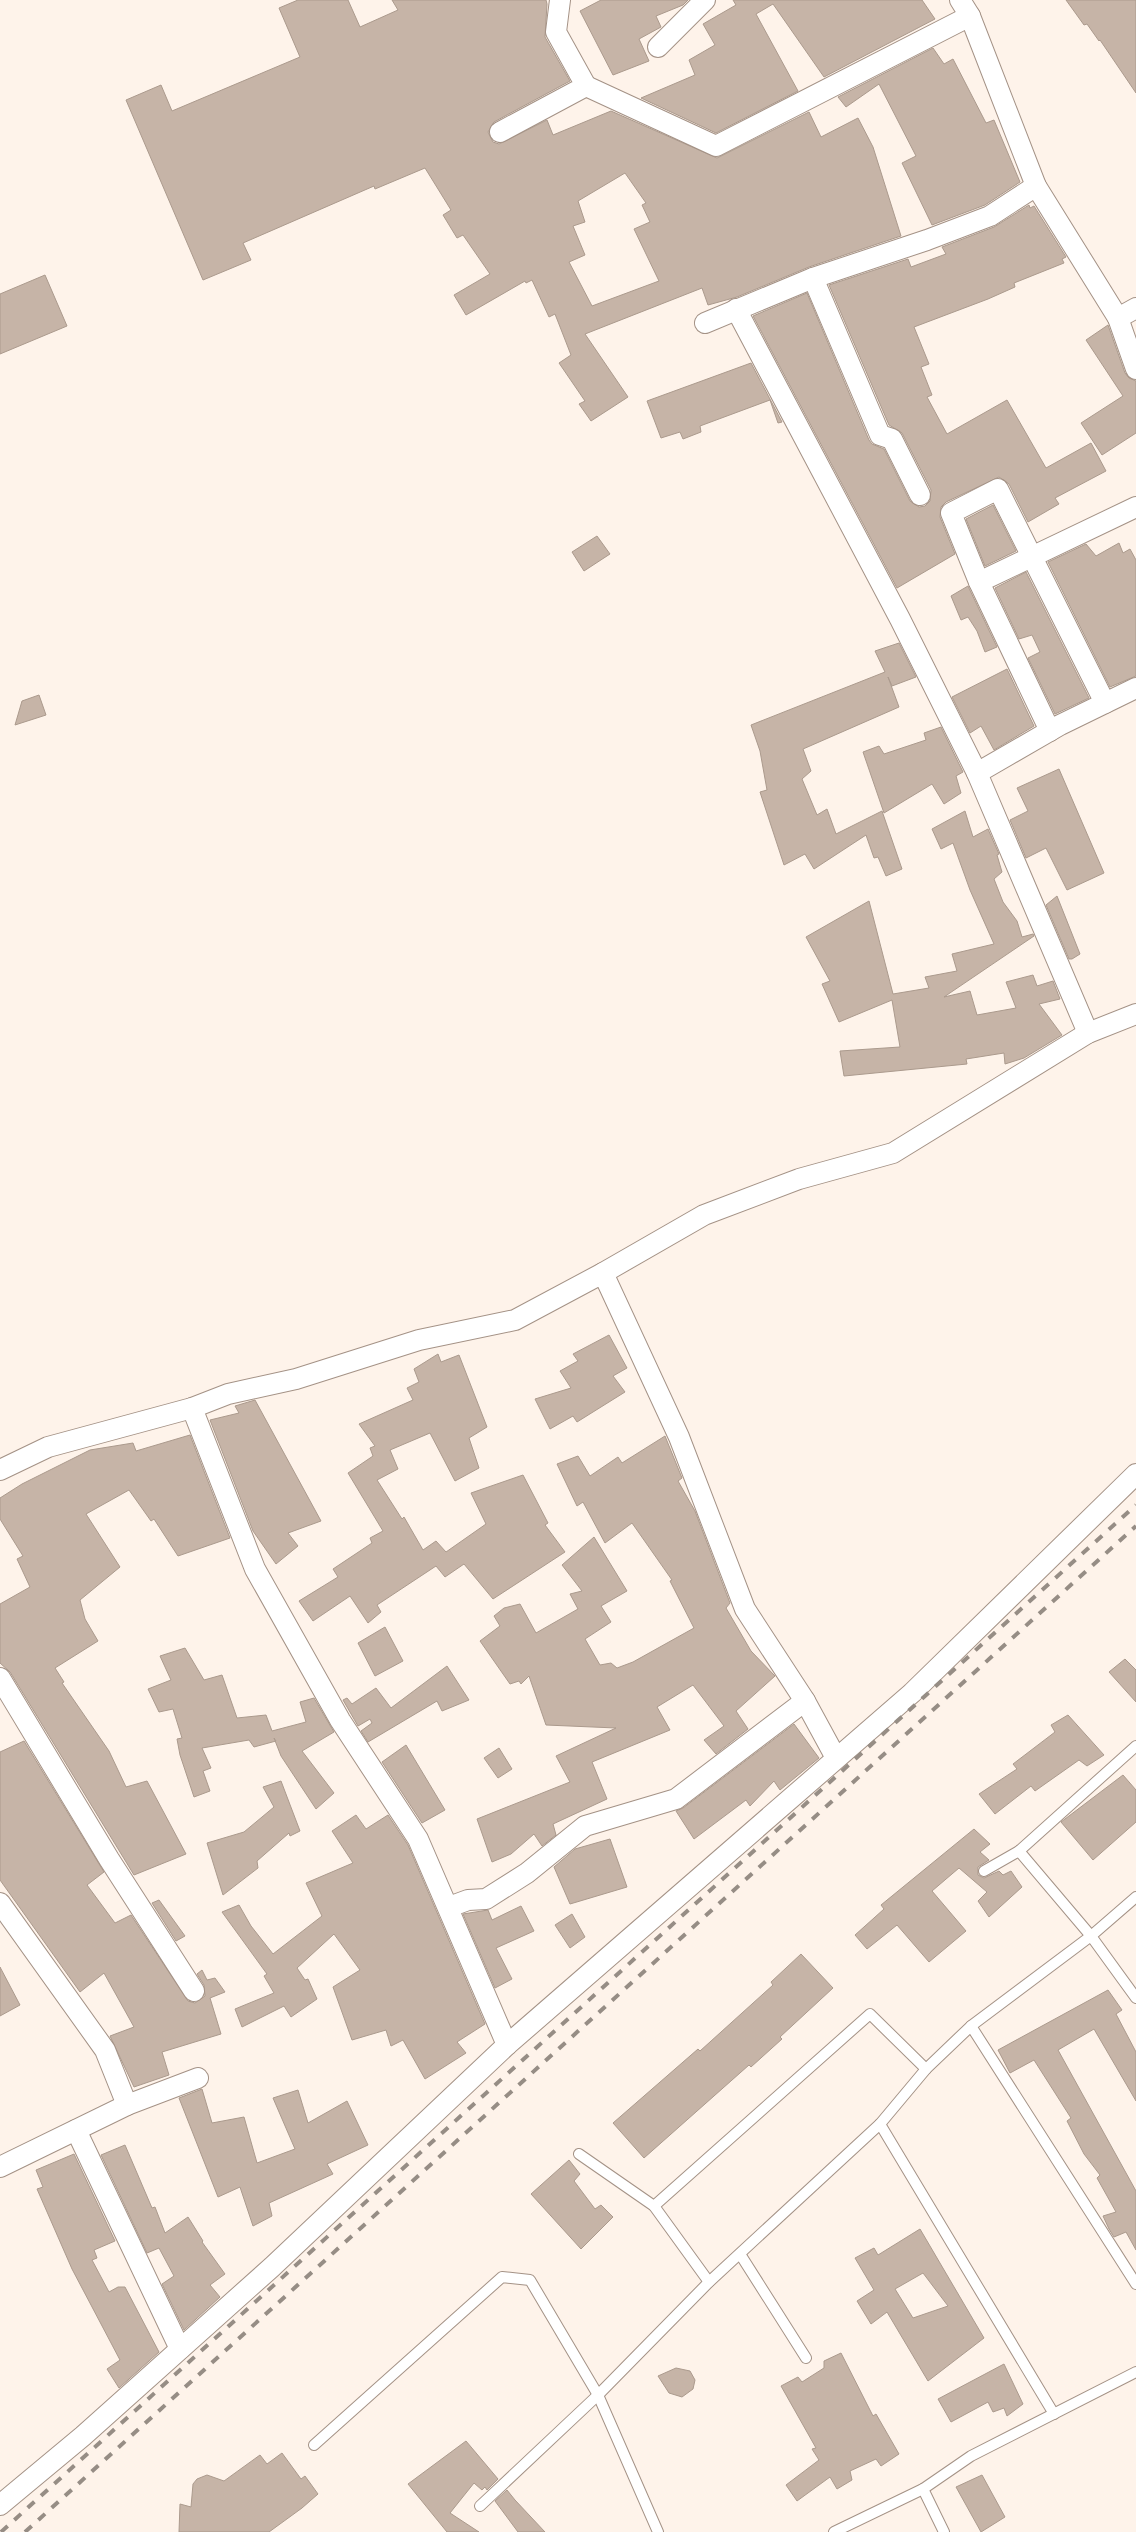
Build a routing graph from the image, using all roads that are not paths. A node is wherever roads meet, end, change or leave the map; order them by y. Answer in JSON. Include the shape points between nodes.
{"nodes":[{"id":1,"x":560,"y":0,"type":"edge"},
{"id":2,"x":704,"y":0,"type":"edge"},
{"id":3,"x":966,"y":8,"type":"edge"},
{"id":4,"x":658,"y":47,"type":"dead end"},
{"id":5,"x":586,"y":86,"type":"junction"},
{"id":6,"x":500,"y":132,"type":"dead end"},
{"id":7,"x":1036,"y":186,"type":"junction"},
{"id":8,"x":813,"y":278,"type":"junction"},
{"id":9,"x":1136,"y":308,"type":"edge"},
{"id":10,"x":736,"y":309,"type":"junction"},
{"id":11,"x":1118,"y":318,"type":"junction"},
{"id":12,"x":705,"y":322,"type":"dead end"},
{"id":13,"x":1136,"y":369,"type":"edge"},
{"id":14,"x":920,"y":495,"type":"dead end"},
{"id":15,"x":1136,"y":507,"type":"edge"},
{"id":16,"x":1031,"y":558,"type":"junction"},
{"id":17,"x":979,"y":582,"type":"junction"},
{"id":18,"x":1136,"y":688,"type":"edge"},
{"id":19,"x":1105,"y":703,"type":"junction"},
{"id":20,"x":1050,"y":730,"type":"junction"},
{"id":21,"x":977,"y":774,"type":"junction"},
{"id":22,"x":1136,"y":1014,"type":"edge"},
{"id":23,"x":1088,"y":1033,"type":"junction"},
{"id":24,"x":603,"y":1273,"type":"junction"},
{"id":25,"x":192,"y":1408,"type":"junction"},
{"id":26,"x":0,"y":1470,"type":"edge"},
{"id":27,"x":1136,"y":1474,"type":"edge"},
{"id":28,"x":0,"y":1678,"type":"edge"},
{"id":29,"x":805,"y":1701,"type":"junction"},
{"id":30,"x":1136,"y":1746,"type":"edge"},
{"id":31,"x":836,"y":1758,"type":"junction"},
{"id":32,"x":1019,"y":1851,"type":"junction"},
{"id":33,"x":984,"y":1871,"type":"dead end"},
{"id":34,"x":1136,"y":1897,"type":"edge"},
{"id":35,"x":0,"y":1903,"type":"edge"},
{"id":36,"x":449,"y":1907,"type":"junction"},
{"id":37,"x":1092,"y":1936,"type":"junction"},
{"id":38,"x":194,"y":1991,"type":"dead end"},
{"id":39,"x":1136,"y":1998,"type":"edge"},
{"id":40,"x":971,"y":2026,"type":"junction"},
{"id":41,"x":507,"y":2045,"type":"junction"},
{"id":42,"x":926,"y":2069,"type":"junction"},
{"id":43,"x":198,"y":2078,"type":"dead end"},
{"id":44,"x":126,"y":2105,"type":"junction"},
{"id":45,"x":880,"y":2124,"type":"junction"},
{"id":46,"x":76,"y":2130,"type":"junction"},
{"id":47,"x":579,"y":2154,"type":"dead end"},
{"id":48,"x":0,"y":2167,"type":"edge"},
{"id":49,"x":654,"y":2206,"type":"junction"},
{"id":50,"x":740,"y":2254,"type":"junction"},
{"id":51,"x":709,"y":2282,"type":"junction"},
{"id":52,"x":1136,"y":2284,"type":"edge"},
{"id":53,"x":180,"y":2349,"type":"junction"},
{"id":54,"x":806,"y":2358,"type":"dead end"},
{"id":55,"x":1136,"y":2372,"type":"edge"},
{"id":56,"x":598,"y":2395,"type":"junction"},
{"id":57,"x":1054,"y":2414,"type":"junction"},
{"id":58,"x":314,"y":2445,"type":"dead end"},
{"id":59,"x":923,"y":2489,"type":"junction"},
{"id":60,"x":0,"y":2505,"type":"edge"},
{"id":61,"x":480,"y":2506,"type":"dead end"},
{"id":62,"x":658,"y":2532,"type":"edge"},
{"id":63,"x":834,"y":2532,"type":"edge"},
{"id":64,"x":944,"y":2532,"type":"edge"}],
"edges":[{"from":1,"to":5,"type":"street","via":[[556,32]]},
{"from":2,"to":4,"type":"street"},
{"from":3,"to":5,"type":"street","via":[[716,146]]},
{"from":3,"to":7,"type":"street"},
{"from":5,"to":6,"type":"street"},
{"from":7,"to":8,"type":"street","via":[[990,216]]},
{"from":7,"to":11,"type":"street"},
{"from":8,"to":10,"type":"street"},
{"from":8,"to":14,"type":"street","via":[[880,435],[892,439]]},
{"from":9,"to":11,"type":"street"},
{"from":10,"to":12,"type":"street"},
{"from":10,"to":21,"type":"street","via":[[900,619]]},
{"from":11,"to":13,"type":"street"},
{"from":15,"to":16,"type":"street"},
{"from":16,"to":17,"type":"street"},
{"from":16,"to":17,"type":"street","via":[[998,489],[951,513]]},
{"from":16,"to":19,"type":"street"},
{"from":17,"to":20,"type":"street"},
{"from":18,"to":19,"type":"street"},
{"from":19,"to":20,"type":"street"},
{"from":20,"to":21,"type":"street"},
{"from":21,"to":23,"type":"street"},
{"from":22,"to":23,"type":"street"},
{"from":23,"to":24,"type":"street","via":[[893,1153],[799,1179],[704,1215]]},
{"from":24,"to":25,"type":"street","via":[[515,1320],[419,1340],[296,1379],[228,1394]]},
{"from":24,"to":29,"type":"street","via":[[679,1437],[745,1609]]},
{"from":25,"to":26,"type":"street","via":[[48,1447]]},
{"from":25,"to":36,"type":"street","via":[[255,1569],[340,1720],[418,1839]]},
{"from":27,"to":31,"type":"street","via":[[912,1693]]},
{"from":28,"to":38,"type":"street","via":[[109,1859]]},
{"from":29,"to":31,"type":"street"},
{"from":29,"to":36,"type":"street","via":[[676,1799],[585,1826],[527,1873],[486,1900],[468,1900]]},
{"from":30,"to":32,"type":"lane"},
{"from":31,"to":41,"type":"street"},
{"from":32,"to":33,"type":"lane"},
{"from":32,"to":37,"type":"lane"},
{"from":34,"to":37,"type":"lane"},
{"from":35,"to":44,"type":"street","via":[[105,2050]]},
{"from":36,"to":41,"type":"street"},
{"from":37,"to":39,"type":"lane"},
{"from":37,"to":40,"type":"lane"},
{"from":40,"to":42,"type":"lane"},
{"from":40,"to":52,"type":"lane"},
{"from":41,"to":53,"type":"street","via":[[272,2267]]},
{"from":42,"to":45,"type":"lane"},
{"from":42,"to":49,"type":"lane","via":[[870,2014]]},
{"from":43,"to":44,"type":"street"},
{"from":44,"to":46,"type":"street"},
{"from":45,"to":50,"type":"lane"},
{"from":45,"to":57,"type":"lane"},
{"from":46,"to":48,"type":"street"},
{"from":46,"to":53,"type":"street"},
{"from":47,"to":49,"type":"lane"},
{"from":49,"to":51,"type":"lane"},
{"from":50,"to":51,"type":"lane"},
{"from":50,"to":54,"type":"lane"},
{"from":51,"to":56,"type":"lane"},
{"from":53,"to":60,"type":"street"},
{"from":55,"to":57,"type":"lane"},
{"from":56,"to":58,"type":"lane","via":[[530,2280],[502,2277]]},
{"from":56,"to":61,"type":"lane"},
{"from":56,"to":62,"type":"lane"},
{"from":57,"to":59,"type":"lane","via":[[971,2456]]},
{"from":59,"to":63,"type":"lane"},
{"from":59,"to":64,"type":"lane"}]}
